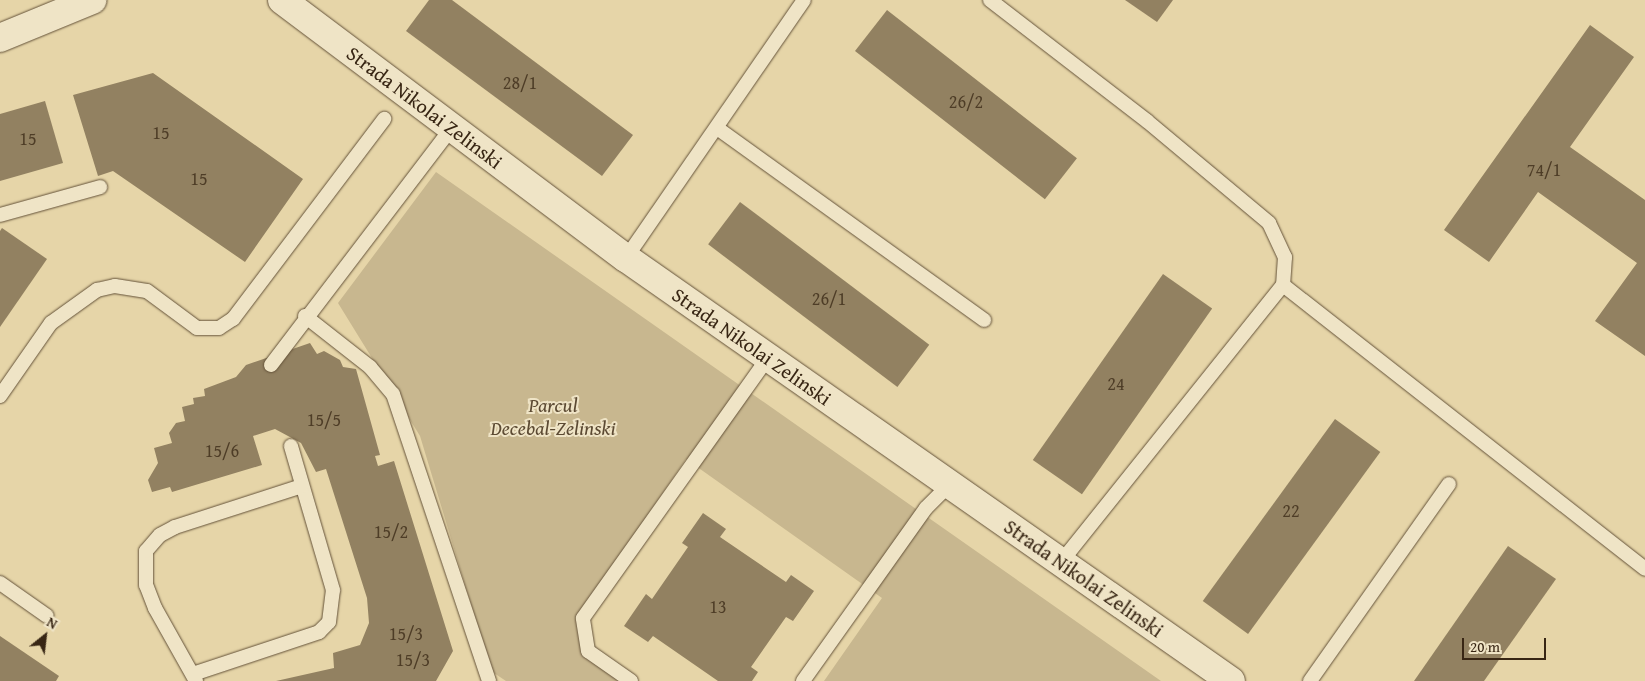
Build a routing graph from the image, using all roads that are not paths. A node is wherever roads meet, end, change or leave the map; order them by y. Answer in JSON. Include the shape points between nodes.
{"nodes":[{"id":1,"x":92,"y":0,"type":"edge"},
{"id":2,"x":282,"y":0,"type":"edge"},
{"id":3,"x":804,"y":0,"type":"edge"},
{"id":4,"x":990,"y":0,"type":"edge"},
{"id":5,"x":0,"y":38,"type":"edge"},
{"id":6,"x":384,"y":119,"type":"dead end"},
{"id":7,"x":452,"y":127,"type":"junction"},
{"id":8,"x":716,"y":128,"type":"junction"},
{"id":9,"x":100,"y":187,"type":"dead end"},
{"id":10,"x":0,"y":215,"type":"edge"},
{"id":11,"x":626,"y":258,"type":"junction"},
{"id":12,"x":1283,"y":286,"type":"junction"},
{"id":13,"x":305,"y":316,"type":"junction"},
{"id":14,"x":984,"y":320,"type":"dead end"},
{"id":15,"x":768,"y":358,"type":"junction"},
{"id":16,"x":271,"y":365,"type":"dead end"},
{"id":17,"x":0,"y":396,"type":"edge"},
{"id":18,"x":291,"y":446,"type":"dead end"},
{"id":19,"x":1448,"y":484,"type":"dead end"},
{"id":20,"x":949,"y":485,"type":"junction"},
{"id":21,"x":302,"y":486,"type":"junction"},
{"id":22,"x":1061,"y":562,"type":"junction"},
{"id":23,"x":1645,"y":569,"type":"edge"},
{"id":24,"x":0,"y":583,"type":"edge"},
{"id":25,"x":47,"y":616,"type":"dead end"},
{"id":26,"x":194,"y":677,"type":"edge"},
{"id":27,"x":489,"y":681,"type":"edge"},
{"id":28,"x":631,"y":681,"type":"edge"},
{"id":29,"x":803,"y":681,"type":"edge"},
{"id":30,"x":1231,"y":681,"type":"edge"},
{"id":31,"x":1310,"y":681,"type":"edge"}],
"edges":[{"from":1,"to":5,"type":"street"},
{"from":2,"to":7,"type":"street","name":"Strada Nikolai Zelinski"},
{"from":3,"to":8,"type":"lane"},
{"from":4,"to":12,"type":"lane","via":[[1147,121],[1269,223],[1285,257]]},
{"from":6,"to":17,"type":"lane","via":[[233,319],[219,328],[202,329],[147,291],[115,286],[97,290],[51,323]]},
{"from":7,"to":11,"type":"street","name":"Strada Nikolai Zelinski"},
{"from":7,"to":13,"type":"lane"},
{"from":8,"to":11,"type":"lane"},
{"from":8,"to":14,"type":"lane"},
{"from":9,"to":10,"type":"lane"},
{"from":11,"to":15,"type":"street","name":"Strada Nikolai Zelinski"},
{"from":12,"to":22,"type":"lane"},
{"from":12,"to":23,"type":"lane"},
{"from":13,"to":16,"type":"lane"},
{"from":13,"to":27,"type":"lane","via":[[370,367],[393,394]]},
{"from":15,"to":20,"type":"street","name":"Strada Nikolai Zelinski"},
{"from":15,"to":28,"type":"lane","via":[[583,618],[588,651]]},
{"from":18,"to":21,"type":"lane"},
{"from":19,"to":31,"type":"lane"},
{"from":20,"to":22,"type":"street","name":"Strada Nikolai Zelinski"},
{"from":20,"to":29,"type":"lane","via":[[926,508]]},
{"from":21,"to":26,"type":"lane","via":[[333,590],[329,622],[319,632]]},
{"from":21,"to":26,"type":"lane","via":[[175,527],[160,535],[146,551],[146,585],[155,608]]},
{"from":22,"to":30,"type":"street","name":"Strada Nikolai Zelinski"},
{"from":24,"to":25,"type":"lane"}]}
